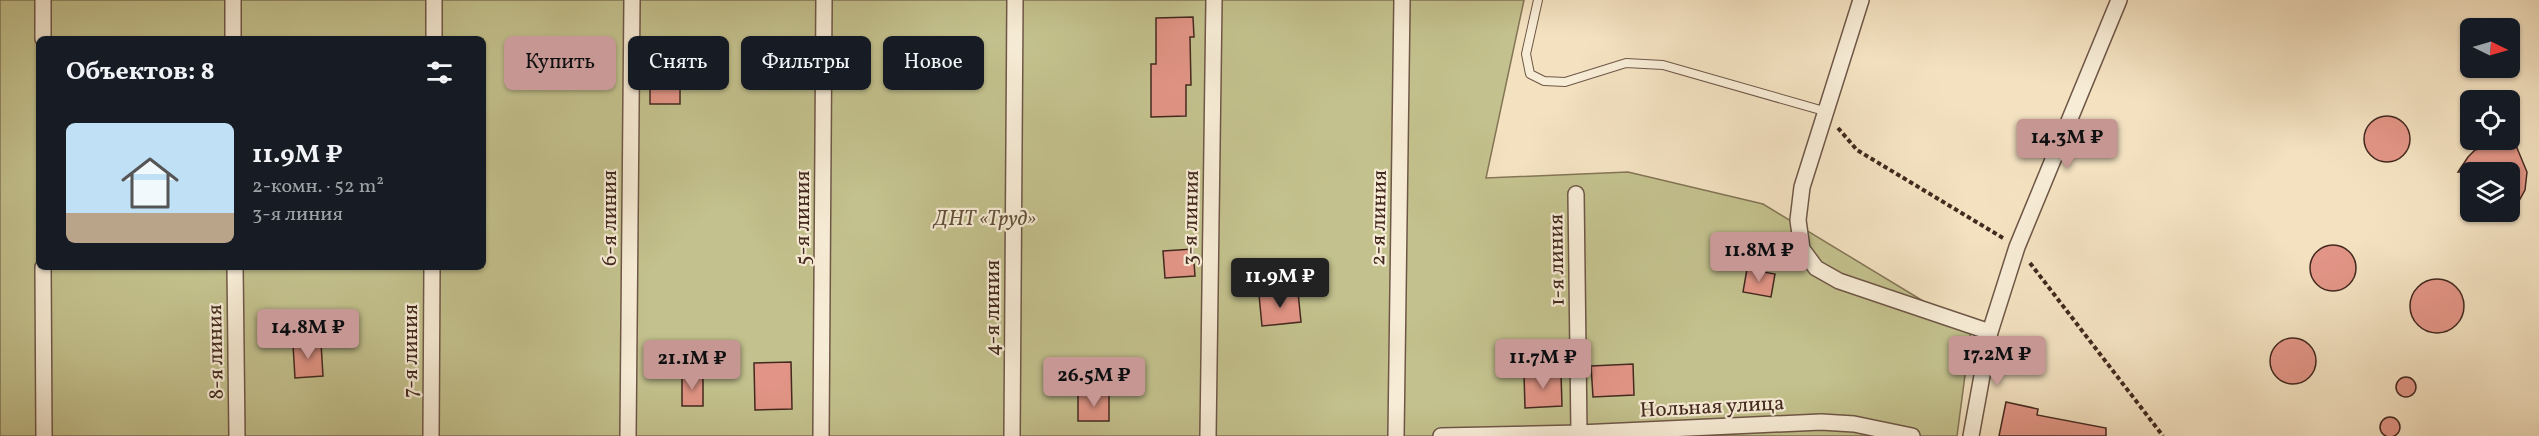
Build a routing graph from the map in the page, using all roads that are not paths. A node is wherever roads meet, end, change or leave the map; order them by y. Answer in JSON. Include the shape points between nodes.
{"nodes":[{"id":1,"x":43,"y":0,"type":"edge"},
{"id":2,"x":233,"y":0,"type":"edge"},
{"id":3,"x":434,"y":0,"type":"edge"},
{"id":4,"x":632,"y":0,"type":"edge"},
{"id":5,"x":824,"y":0,"type":"edge"},
{"id":6,"x":1015,"y":0,"type":"edge"},
{"id":7,"x":1214,"y":0,"type":"edge"},
{"id":8,"x":1402,"y":0,"type":"edge"},
{"id":9,"x":1538,"y":0,"type":"edge"},
{"id":10,"x":1862,"y":0,"type":"edge"},
{"id":11,"x":2120,"y":0,"type":"edge"},
{"id":12,"x":43,"y":36,"type":"edge"},
{"id":13,"x":233,"y":36,"type":"edge"},
{"id":14,"x":434,"y":36,"type":"edge"},
{"id":15,"x":1824,"y":111,"type":"junction"},
{"id":16,"x":1576,"y":194,"type":"dead end"},
{"id":17,"x":43,"y":270,"type":"edge"},
{"id":18,"x":235,"y":270,"type":"edge"},
{"id":19,"x":432,"y":270,"type":"edge"},
{"id":20,"x":1990,"y":332,"type":"junction"},
{"id":21,"x":1820,"y":429,"type":"edge"},
{"id":22,"x":1579,"y":434,"type":"junction"},
{"id":23,"x":1598,"y":434,"type":"edge"},
{"id":24,"x":44,"y":436,"type":"edge"},
{"id":25,"x":237,"y":436,"type":"edge"},
{"id":26,"x":431,"y":436,"type":"edge"},
{"id":27,"x":628,"y":436,"type":"edge"},
{"id":28,"x":821,"y":436,"type":"edge"},
{"id":29,"x":1012,"y":436,"type":"edge"},
{"id":30,"x":1208,"y":436,"type":"edge"},
{"id":31,"x":1396,"y":436,"type":"edge"},
{"id":32,"x":1441,"y":436,"type":"edge"},
{"id":33,"x":1912,"y":436,"type":"edge"},
{"id":34,"x":1971,"y":436,"type":"edge"}],
"edges":[{"from":1,"to":12,"type":"street"},
{"from":2,"to":13,"type":"street"},
{"from":3,"to":14,"type":"street"},
{"from":4,"to":27,"type":"street","name":"6-я линия"},
{"from":5,"to":28,"type":"street","name":"5-я линия"},
{"from":6,"to":29,"type":"street","name":"4-я линия"},
{"from":7,"to":30,"type":"street","name":"3-я линия"},
{"from":8,"to":31,"type":"street","name":"2-я линия"},
{"from":9,"to":15,"type":"lane","via":[[1526,54],[1530,74],[1544,81],[1565,82],[1626,63],[1663,65]]},
{"from":10,"to":15,"type":"street"},
{"from":11,"to":20,"type":"street","via":[[2017,247]]},
{"from":15,"to":20,"type":"street","via":[[1802,187],[1798,220],[1802,249],[1816,268],[1839,281]]},
{"from":16,"to":22,"type":"street","name":"1-я линия"},
{"from":17,"to":24,"type":"street"},
{"from":18,"to":25,"type":"street","name":"8-я линия"},
{"from":19,"to":26,"type":"street","name":"7-я линия"},
{"from":20,"to":34,"type":"street"},
{"from":21,"to":23,"type":"street","name":"Нольная улица"},
{"from":21,"to":33,"type":"street","name":"Нольная улица","via":[[1854,424]]},
{"from":22,"to":23,"type":"street","name":"Нольная улица"},
{"from":22,"to":32,"type":"street","name":"Нольная улица"}]}
